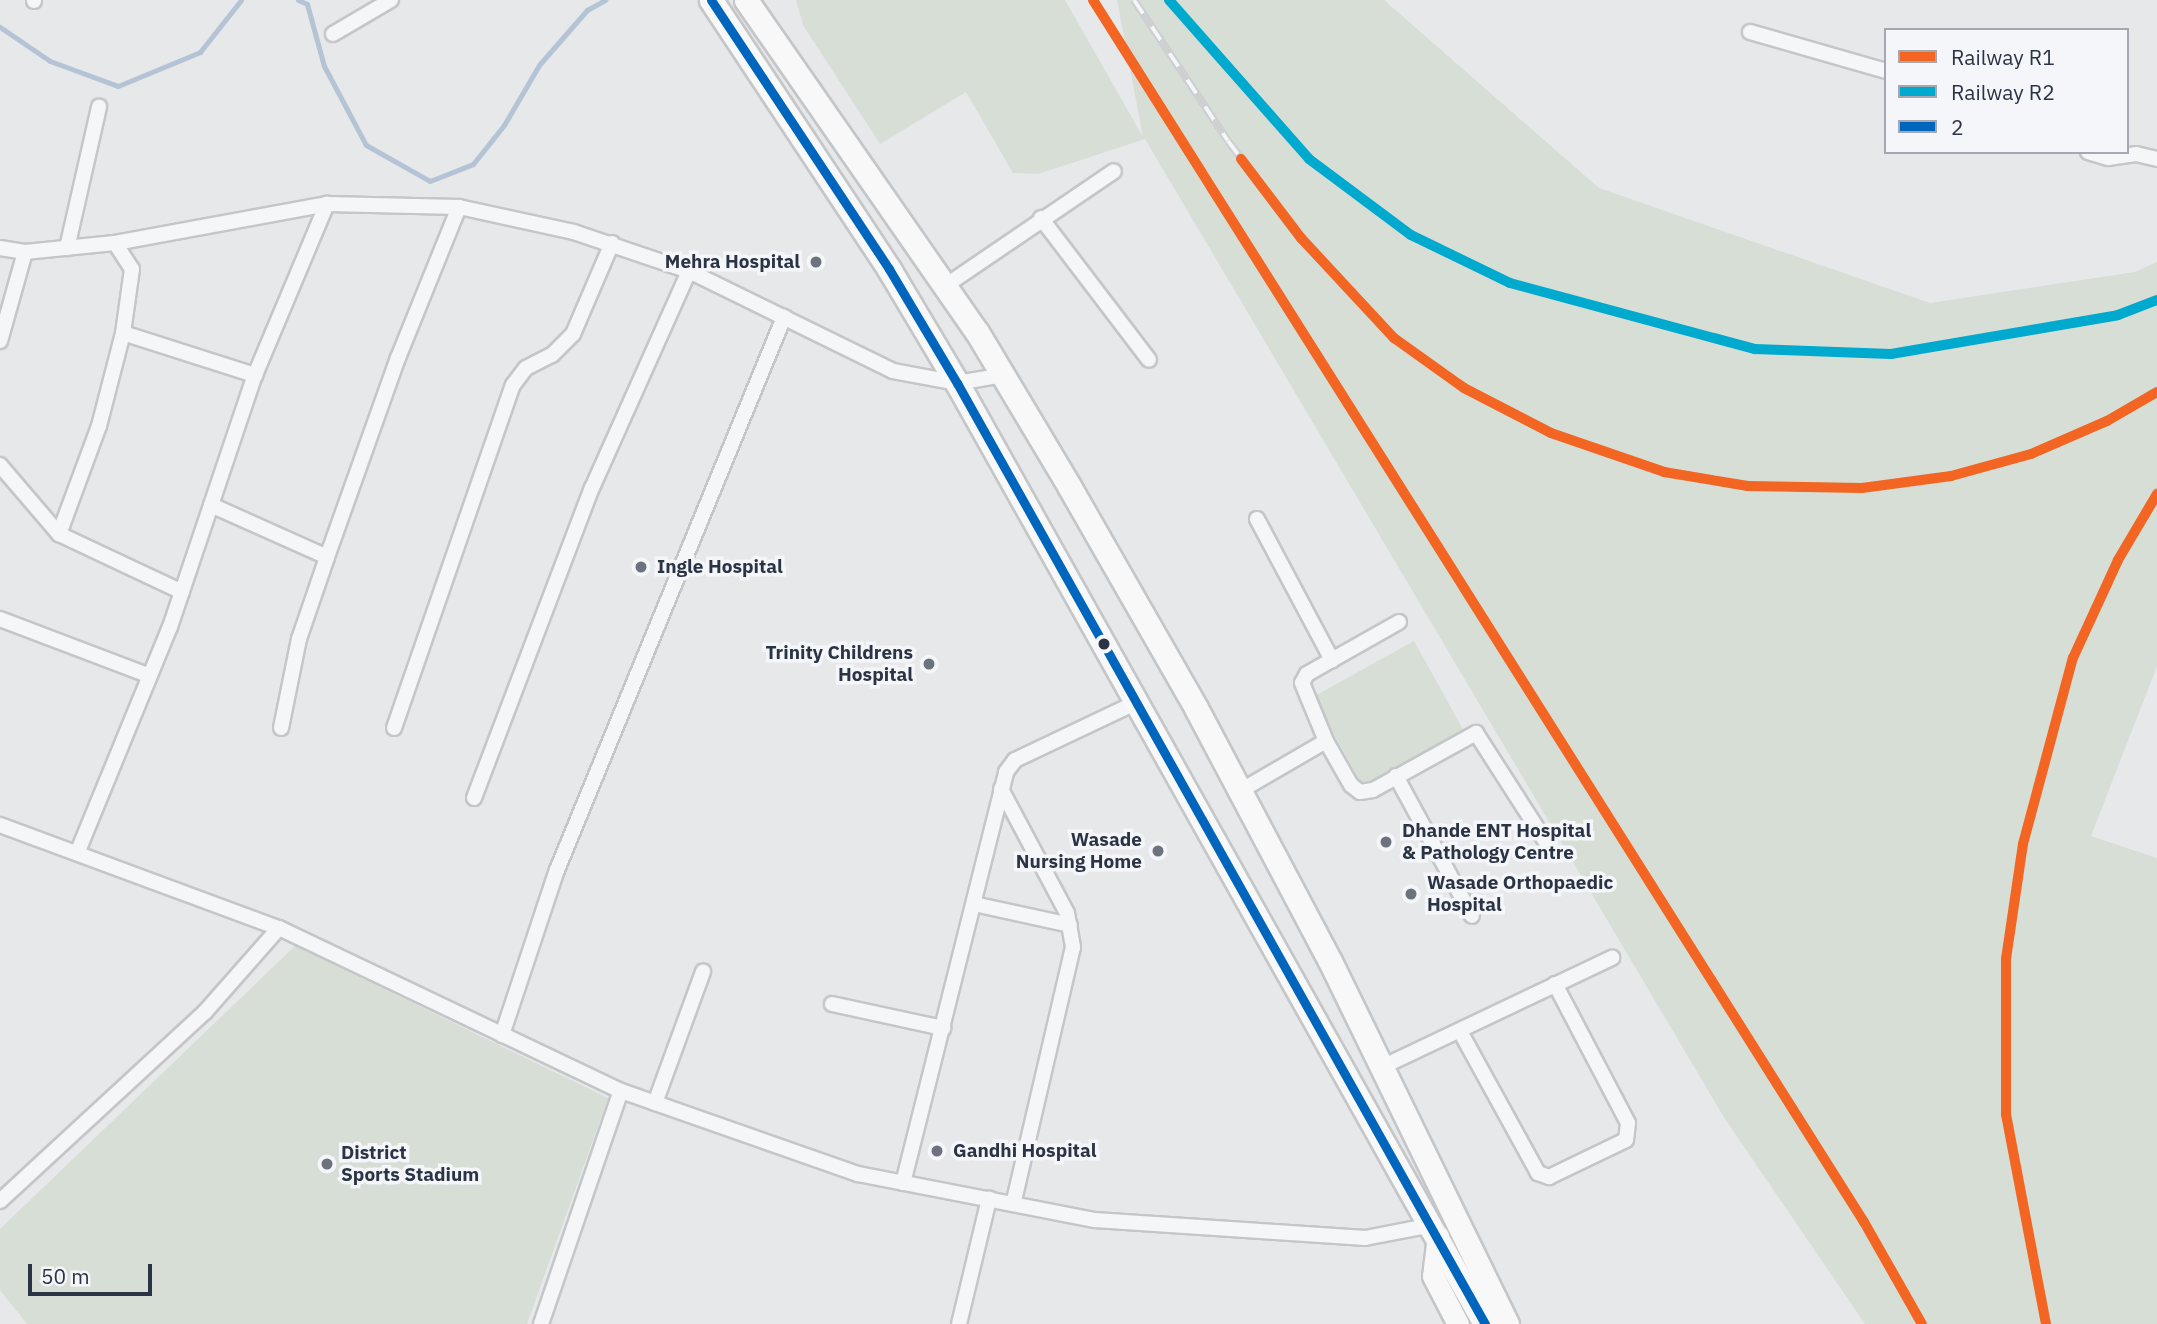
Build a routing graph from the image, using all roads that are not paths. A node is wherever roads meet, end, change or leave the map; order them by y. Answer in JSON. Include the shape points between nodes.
{"nodes":[{"id":1,"x":391,"y":0,"type":"edge"},
{"id":2,"x":746,"y":0,"type":"edge"},
{"id":3,"x":713,"y":2,"type":"edge"},
{"id":4,"x":1750,"y":32,"type":"dead end"},
{"id":5,"x":333,"y":34,"type":"dead end"},
{"id":6,"x":1884,"y":70,"type":"edge"},
{"id":7,"x":99,"y":107,"type":"dead end"},
{"id":8,"x":2095,"y":154,"type":"edge"},
{"id":9,"x":2157,"y":159,"type":"edge"},
{"id":10,"x":1114,"y":171,"type":"dead end"},
{"id":11,"x":327,"y":204,"type":"junction"},
{"id":12,"x":459,"y":207,"type":"junction"},
{"id":13,"x":1041,"y":218,"type":"junction"},
{"id":14,"x":115,"y":243,"type":"junction"},
{"id":15,"x":612,"y":243,"type":"junction"},
{"id":16,"x":0,"y":248,"type":"edge"},
{"id":17,"x":67,"y":248,"type":"junction"},
{"id":18,"x":25,"y":252,"type":"junction"},
{"id":19,"x":689,"y":271,"type":"junction"},
{"id":20,"x":945,"y":286,"type":"junction"},
{"id":21,"x":784,"y":317,"type":"junction"},
{"id":22,"x":123,"y":333,"type":"junction"},
{"id":23,"x":0,"y":341,"type":"edge"},
{"id":24,"x":1149,"y":360,"type":"dead end"},
{"id":25,"x":255,"y":375,"type":"junction"},
{"id":26,"x":1004,"y":375,"type":"junction"},
{"id":27,"x":957,"y":383,"type":"junction"},
{"id":28,"x":0,"y":465,"type":"edge"},
{"id":29,"x":211,"y":505,"type":"junction"},
{"id":30,"x":1257,"y":519,"type":"dead end"},
{"id":31,"x":59,"y":534,"type":"junction"},
{"id":32,"x":327,"y":557,"type":"junction"},
{"id":33,"x":182,"y":592,"type":"junction"},
{"id":34,"x":0,"y":619,"type":"edge"},
{"id":35,"x":1399,"y":622,"type":"dead end"},
{"id":36,"x":1332,"y":660,"type":"junction"},
{"id":37,"x":150,"y":676,"type":"junction"},
{"id":38,"x":1137,"y":702,"type":"junction"},
{"id":39,"x":281,"y":728,"type":"dead end"},
{"id":40,"x":394,"y":728,"type":"dead end"},
{"id":41,"x":1326,"y":741,"type":"junction"},
{"id":42,"x":1396,"y":776,"type":"junction"},
{"id":43,"x":1001,"y":789,"type":"junction"},
{"id":44,"x":1240,"y":791,"type":"junction"},
{"id":45,"x":474,"y":798,"type":"dead end"},
{"id":46,"x":0,"y":825,"type":"edge"},
{"id":47,"x":1548,"y":845,"type":"dead end"},
{"id":48,"x":78,"y":851,"type":"junction"},
{"id":49,"x":974,"y":904,"type":"junction"},
{"id":50,"x":1472,"y":916,"type":"dead end"},
{"id":51,"x":1070,"y":925,"type":"junction"},
{"id":52,"x":279,"y":928,"type":"junction"},
{"id":53,"x":1612,"y":958,"type":"dead end"},
{"id":54,"x":703,"y":972,"type":"dead end"},
{"id":55,"x":1555,"y":984,"type":"junction"},
{"id":56,"x":832,"y":1004,"type":"dead end"},
{"id":57,"x":943,"y":1028,"type":"junction"},
{"id":58,"x":1461,"y":1033,"type":"junction"},
{"id":59,"x":502,"y":1035,"type":"junction"},
{"id":60,"x":1382,"y":1067,"type":"junction"},
{"id":61,"x":621,"y":1091,"type":"junction"},
{"id":62,"x":655,"y":1103,"type":"junction"},
{"id":63,"x":903,"y":1183,"type":"junction"},
{"id":64,"x":989,"y":1199,"type":"junction"},
{"id":65,"x":0,"y":1201,"type":"edge"},
{"id":66,"x":1013,"y":1204,"type":"junction"},
{"id":67,"x":1435,"y":1231,"type":"junction"},
{"id":68,"x":545,"y":1323,"type":"edge"},
{"id":69,"x":959,"y":1324,"type":"edge"},
{"id":70,"x":1458,"y":1324,"type":"edge"},
{"id":71,"x":1485,"y":1324,"type":"edge"},
{"id":72,"x":1507,"y":1324,"type":"edge"}],
"edges":[{"from":1,"to":5,"type":"street"},
{"from":2,"to":20,"type":"highway"},
{"from":3,"to":27,"type":"highway","via":[[889,270]]},
{"from":4,"to":6,"type":"street"},
{"from":7,"to":17,"type":"street"},
{"from":8,"to":9,"type":"street"},
{"from":10,"to":13,"type":"street"},
{"from":11,"to":12,"type":"street"},
{"from":11,"to":14,"type":"street"},
{"from":11,"to":25,"type":"street"},
{"from":12,"to":15,"type":"street"},
{"from":12,"to":32,"type":"street","via":[[398,358]]},
{"from":13,"to":20,"type":"street"},
{"from":13,"to":24,"type":"street"},
{"from":14,"to":17,"type":"street"},
{"from":14,"to":22,"type":"street","via":[[132,269]]},
{"from":15,"to":19,"type":"street"},
{"from":15,"to":40,"type":"street","via":[[573,334],[552,355],[526,368],[513,385]]},
{"from":16,"to":18,"type":"street"},
{"from":17,"to":18,"type":"street"},
{"from":18,"to":23,"type":"street"},
{"from":19,"to":21,"type":"street"},
{"from":19,"to":45,"type":"street","via":[[592,488]]},
{"from":20,"to":26,"type":"highway"},
{"from":21,"to":27,"type":"street","via":[[893,371]]},
{"from":21,"to":59,"type":"street","via":[[556,870]]},
{"from":22,"to":25,"type":"street"},
{"from":22,"to":31,"type":"street","via":[[96,435]]},
{"from":25,"to":29,"type":"street"},
{"from":26,"to":27,"type":"street"},
{"from":26,"to":44,"type":"highway"},
{"from":27,"to":38,"type":"highway"},
{"from":28,"to":31,"type":"street"},
{"from":29,"to":32,"type":"street"},
{"from":29,"to":33,"type":"street"},
{"from":30,"to":36,"type":"street"},
{"from":31,"to":33,"type":"street"},
{"from":32,"to":39,"type":"street","via":[[299,639]]},
{"from":33,"to":37,"type":"street"},
{"from":34,"to":37,"type":"street"},
{"from":35,"to":36,"type":"street"},
{"from":36,"to":41,"type":"street","via":[[1302,683]]},
{"from":37,"to":48,"type":"street"},
{"from":38,"to":43,"type":"street","via":[[1016,760]]},
{"from":38,"to":67,"type":"highway"},
{"from":41,"to":42,"type":"street","via":[[1360,792]]},
{"from":41,"to":44,"type":"street"},
{"from":42,"to":47,"type":"street","via":[[1476,733]]},
{"from":42,"to":50,"type":"street"},
{"from":43,"to":49,"type":"street"},
{"from":43,"to":51,"type":"street"},
{"from":44,"to":60,"type":"highway"},
{"from":46,"to":48,"type":"street"},
{"from":48,"to":52,"type":"street"},
{"from":49,"to":51,"type":"street"},
{"from":49,"to":57,"type":"street"},
{"from":51,"to":66,"type":"street","via":[[1071,959]]},
{"from":52,"to":59,"type":"street"},
{"from":52,"to":65,"type":"street","via":[[205,1012]]},
{"from":53,"to":55,"type":"street"},
{"from":54,"to":62,"type":"street"},
{"from":55,"to":58,"type":"street"},
{"from":55,"to":58,"type":"street","via":[[1629,1123],[1626,1140],[1549,1177],[1538,1173]]},
{"from":56,"to":57,"type":"street"},
{"from":57,"to":63,"type":"street"},
{"from":58,"to":60,"type":"street"},
{"from":59,"to":61,"type":"street"},
{"from":60,"to":72,"type":"highway"},
{"from":61,"to":62,"type":"street"},
{"from":61,"to":68,"type":"street"},
{"from":62,"to":63,"type":"street","via":[[858,1174]]},
{"from":63,"to":64,"type":"street"},
{"from":64,"to":66,"type":"street"},
{"from":64,"to":69,"type":"street"},
{"from":66,"to":67,"type":"street","via":[[1095,1220],[1365,1238]]},
{"from":67,"to":70,"type":"main road","via":[[1433,1276]]},
{"from":67,"to":71,"type":"highway"}]}
